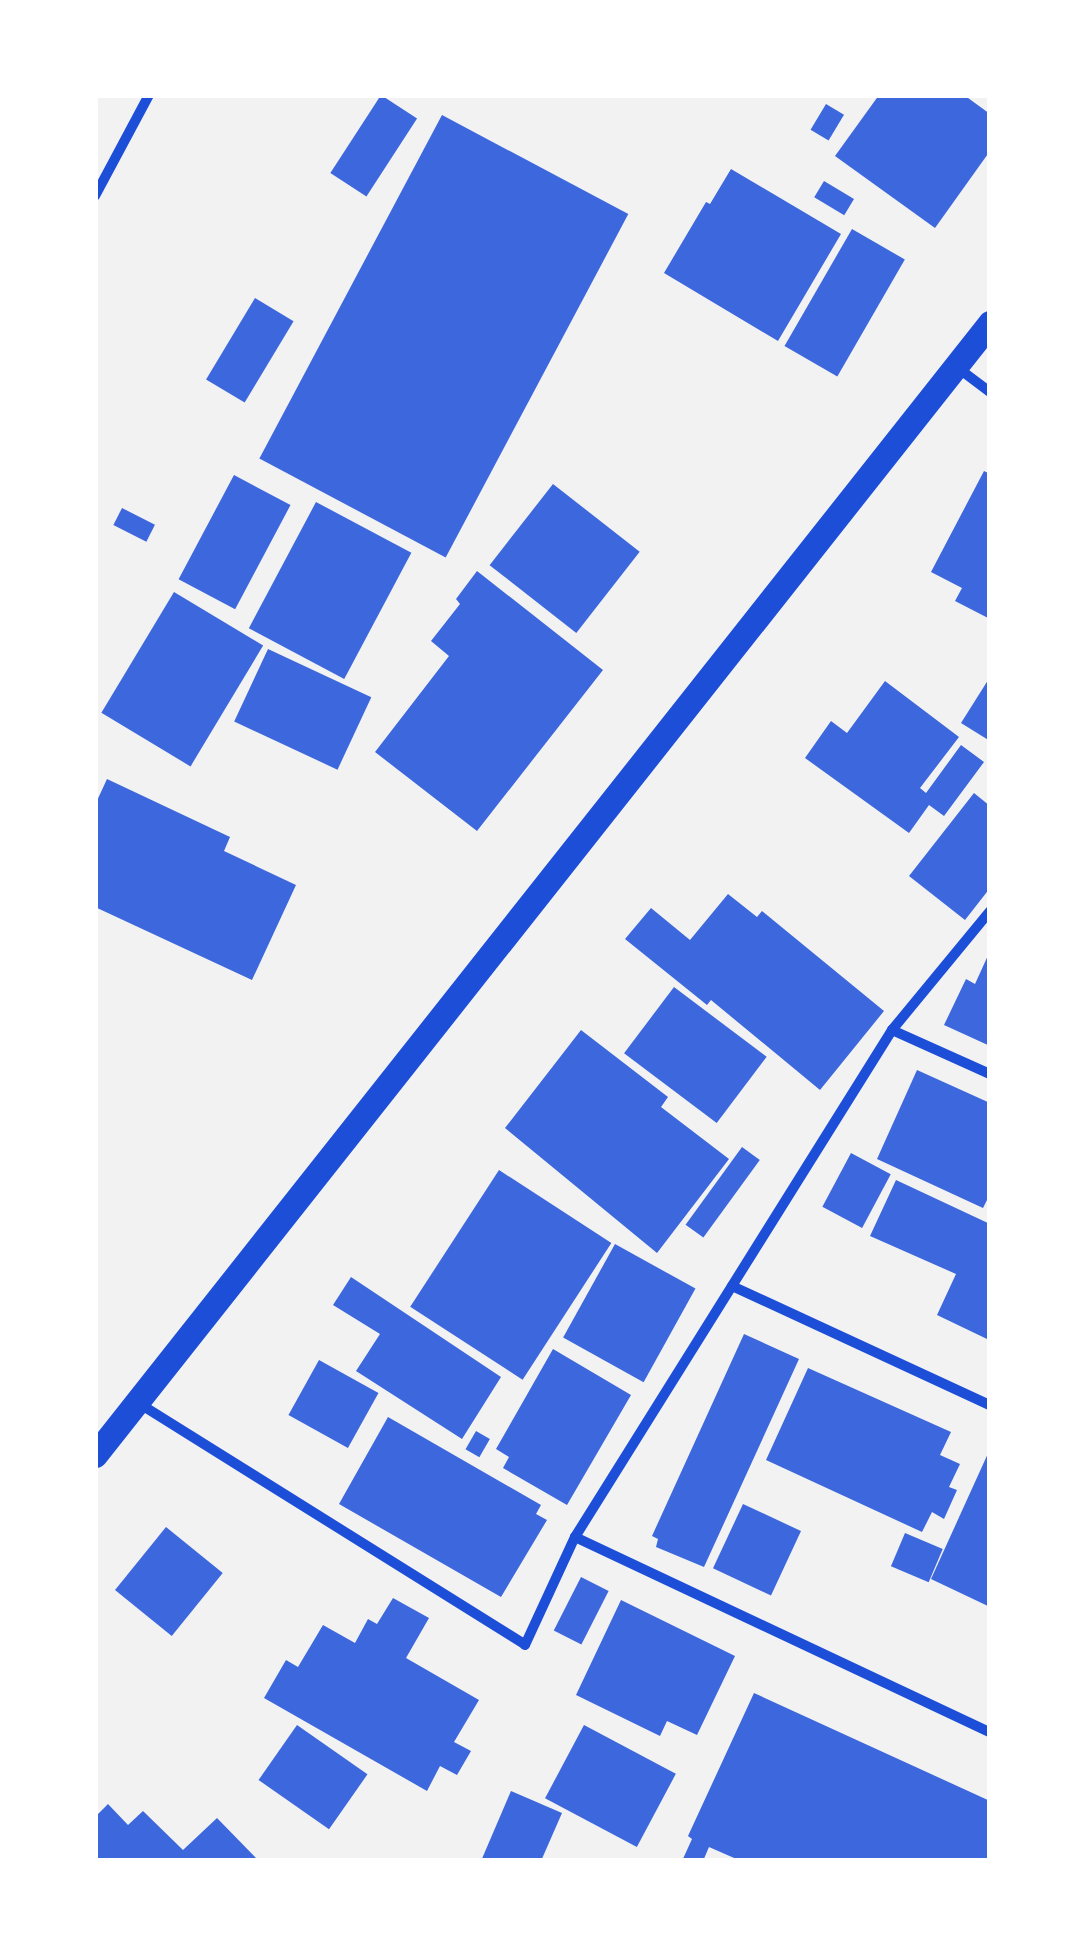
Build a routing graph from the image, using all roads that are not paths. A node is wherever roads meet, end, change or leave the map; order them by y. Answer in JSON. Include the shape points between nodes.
{"nodes":[{"id":1,"x":149,"y":95,"type":"edge"},
{"id":2,"x":95,"y":196,"type":"edge"},
{"id":3,"x":990,"y":323,"type":"edge"},
{"id":4,"x":958,"y":368,"type":"junction"},
{"id":5,"x":990,"y":392,"type":"edge"},
{"id":6,"x":990,"y":911,"type":"edge"},
{"id":7,"x":892,"y":1030,"type":"junction"},
{"id":8,"x":990,"y":1074,"type":"edge"},
{"id":9,"x":732,"y":1286,"type":"junction"},
{"id":10,"x":138,"y":1403,"type":"junction"},
{"id":11,"x":990,"y":1405,"type":"edge"},
{"id":12,"x":95,"y":1454,"type":"edge"},
{"id":13,"x":575,"y":1537,"type":"junction"},
{"id":14,"x":990,"y":1732,"type":"edge"}],
"edges":[{"from":1,"to":2,"type":"street"},
{"from":3,"to":4,"type":"main road"},
{"from":4,"to":5,"type":"street"},
{"from":4,"to":10,"type":"main road"},
{"from":6,"to":7,"type":"street"},
{"from":7,"to":8,"type":"street"},
{"from":7,"to":9,"type":"street"},
{"from":9,"to":11,"type":"street"},
{"from":9,"to":13,"type":"street"},
{"from":10,"to":12,"type":"main road"},
{"from":10,"to":13,"type":"street","via":[[524,1645]]},
{"from":13,"to":14,"type":"street"}]}
